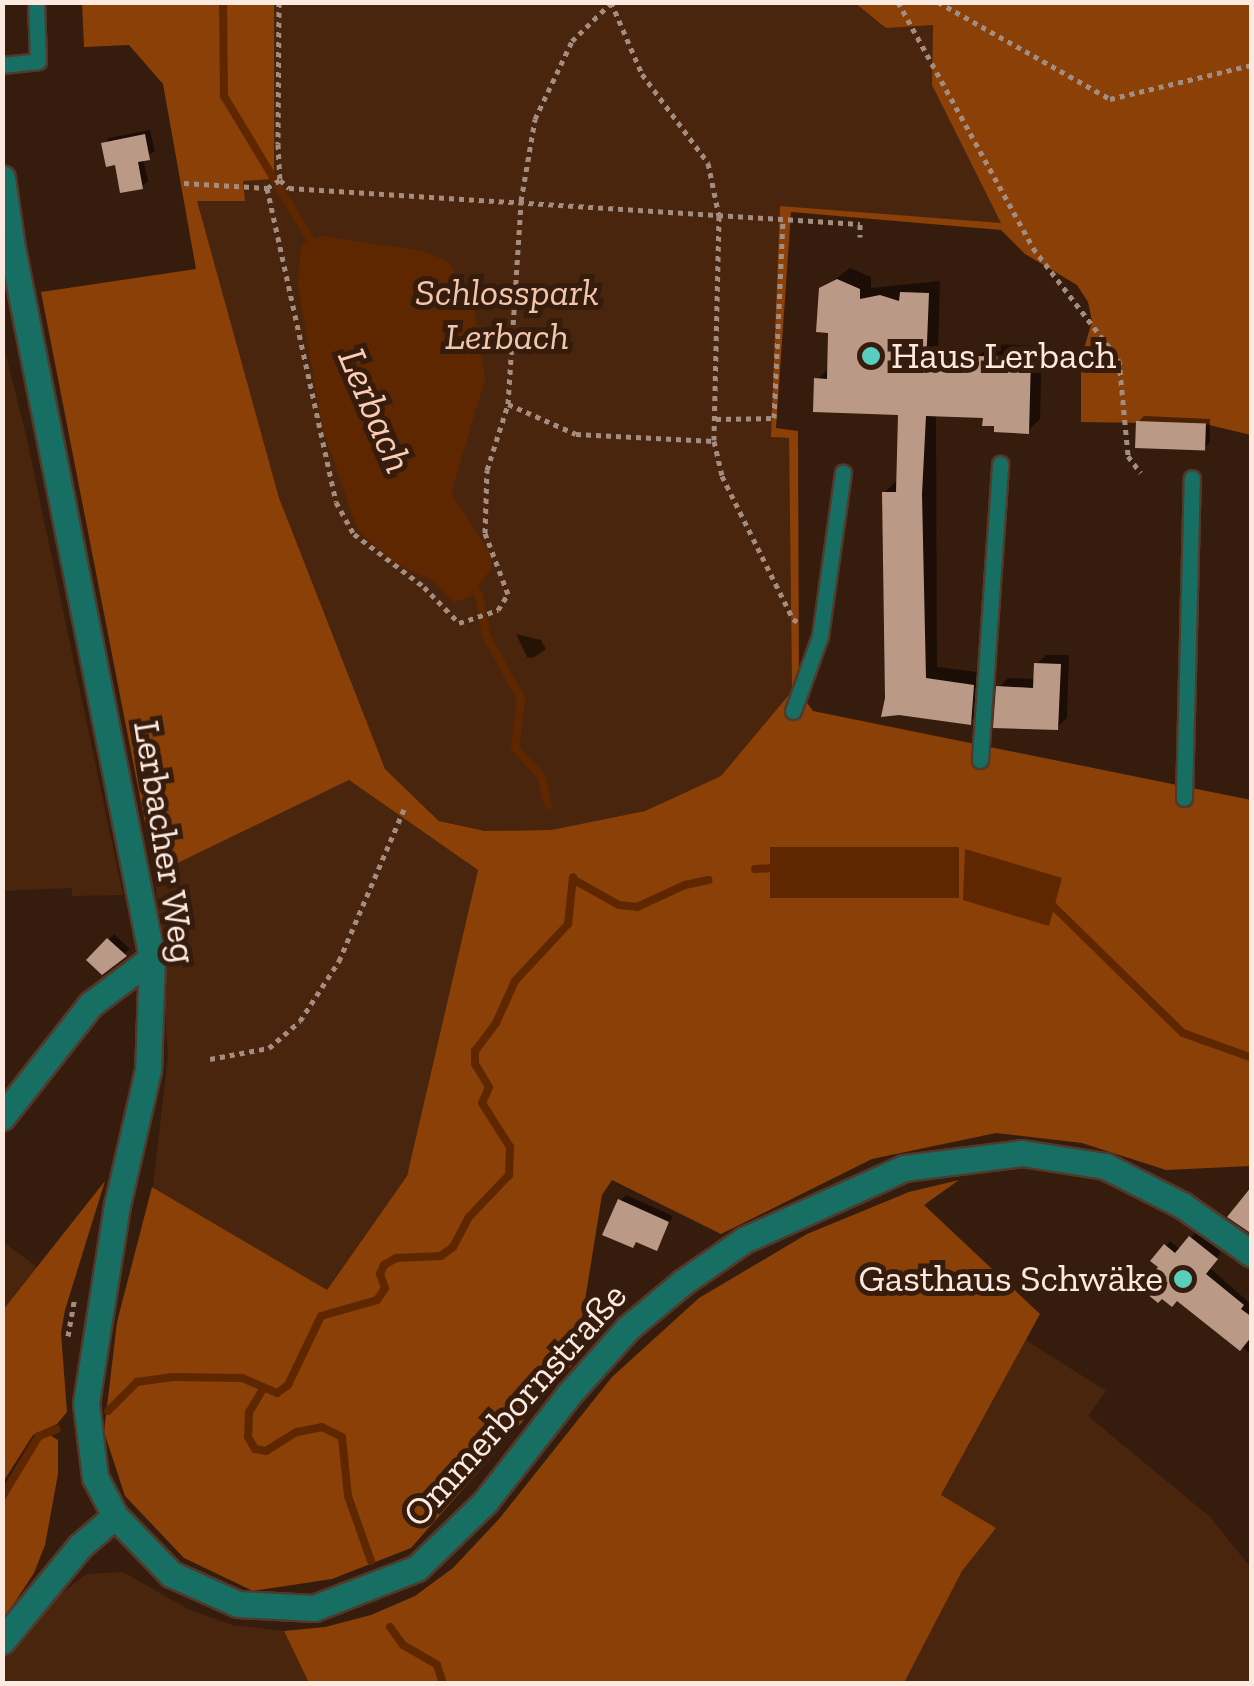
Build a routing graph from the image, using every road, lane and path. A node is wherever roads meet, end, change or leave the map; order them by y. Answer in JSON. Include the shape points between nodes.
{"nodes":[{"id":1,"x":36,"y":2,"type":"edge"},
{"id":2,"x":279,"y":2,"type":"edge"},
{"id":3,"x":611,"y":2,"type":"edge"},
{"id":4,"x":898,"y":2,"type":"edge"},
{"id":5,"x":938,"y":2,"type":"edge"},
{"id":6,"x":2,"y":65,"type":"edge"},
{"id":7,"x":1252,"y":65,"type":"edge"},
{"id":8,"x":2,"y":178,"type":"edge"},
{"id":9,"x":280,"y":180,"type":"junction"},
{"id":10,"x":184,"y":182,"type":"dead end"},
{"id":11,"x":267,"y":188,"type":"junction"},
{"id":12,"x":521,"y":201,"type":"junction"},
{"id":13,"x":720,"y":216,"type":"junction"},
{"id":14,"x":782,"y":220,"type":"junction"},
{"id":15,"x":860,"y":238,"type":"dead end"},
{"id":16,"x":508,"y":404,"type":"junction"},
{"id":17,"x":714,"y":420,"type":"junction"},
{"id":18,"x":714,"y":441,"type":"junction"},
{"id":19,"x":1000,"y":464,"type":"dead end"},
{"id":20,"x":844,"y":473,"type":"dead end"},
{"id":21,"x":1141,"y":473,"type":"dead end"},
{"id":22,"x":1192,"y":478,"type":"dead end"},
{"id":23,"x":820,"y":636,"type":"junction"},
{"id":24,"x":793,"y":711,"type":"dead end"},
{"id":25,"x":980,"y":760,"type":"dead end"},
{"id":26,"x":1184,"y":798,"type":"dead end"},
{"id":27,"x":404,"y":809,"type":"dead end"},
{"id":28,"x":152,"y":958,"type":"junction"},
{"id":29,"x":210,"y":1060,"type":"dead end"},
{"id":30,"x":2,"y":1117,"type":"edge"},
{"id":31,"x":1252,"y":1254,"type":"edge"},
{"id":32,"x":81,"y":1280,"type":"dead end"},
{"id":33,"x":68,"y":1352,"type":"dead end"},
{"id":34,"x":115,"y":1516,"type":"junction"},
{"id":35,"x":2,"y":1641,"type":"edge"}],
"edges":[{"from":1,"to":6,"type":"lane","via":[[38,61]]},
{"from":2,"to":9,"type":"path"},
{"from":3,"to":12,"type":"path","via":[[572,41],[535,119]]},
{"from":3,"to":13,"type":"path","via":[[642,74],[708,163]]},
{"from":4,"to":21,"type":"path","via":[[1034,248],[1120,360],[1128,456]]},
{"from":5,"to":7,"type":"path","via":[[1110,99]]},
{"from":8,"to":28,"type":"street","name":"Lerbacher Weg"},
{"from":9,"to":11,"type":"path"},
{"from":9,"to":12,"type":"path","via":[[308,191]]},
{"from":10,"to":11,"type":"path"},
{"from":11,"to":16,"type":"path","via":[[336,502],[354,534],[424,587],[458,623],[498,610],[508,594],[485,534],[487,470]]},
{"from":12,"to":13,"type":"path"},
{"from":12,"to":16,"type":"path"},
{"from":13,"to":14,"type":"path"},
{"from":13,"to":17,"type":"path"},
{"from":14,"to":15,"type":"path","via":[[860,224]]},
{"from":14,"to":17,"type":"path","via":[[774,418]]},
{"from":16,"to":18,"type":"path","via":[[576,434]]},
{"from":17,"to":18,"type":"path"},
{"from":18,"to":23,"type":"path","via":[[722,476],[792,619]]},
{"from":19,"to":25,"type":"lane"},
{"from":20,"to":23,"type":"lane"},
{"from":22,"to":26,"type":"lane"},
{"from":23,"to":24,"type":"lane"},
{"from":27,"to":29,"type":"path","via":[[339,961],[300,1021],[269,1048]]},
{"from":28,"to":30,"type":"street","via":[[91,1004]]},
{"from":28,"to":34,"type":"street","name":"Lerbacher Weg","via":[[148,1070],[117,1205],[86,1403],[95,1477]]},
{"from":31,"to":34,"type":"street","name":"Ommerbornstraße","via":[[1182,1204],[1105,1166],[1022,1153],[904,1168],[744,1240],[683,1282],[628,1328],[485,1502],[417,1568],[314,1608],[238,1604],[171,1574]]},
{"from":32,"to":33,"type":"path","via":[[69,1315]]},
{"from":34,"to":35,"type":"street","via":[[80,1546]]}]}
